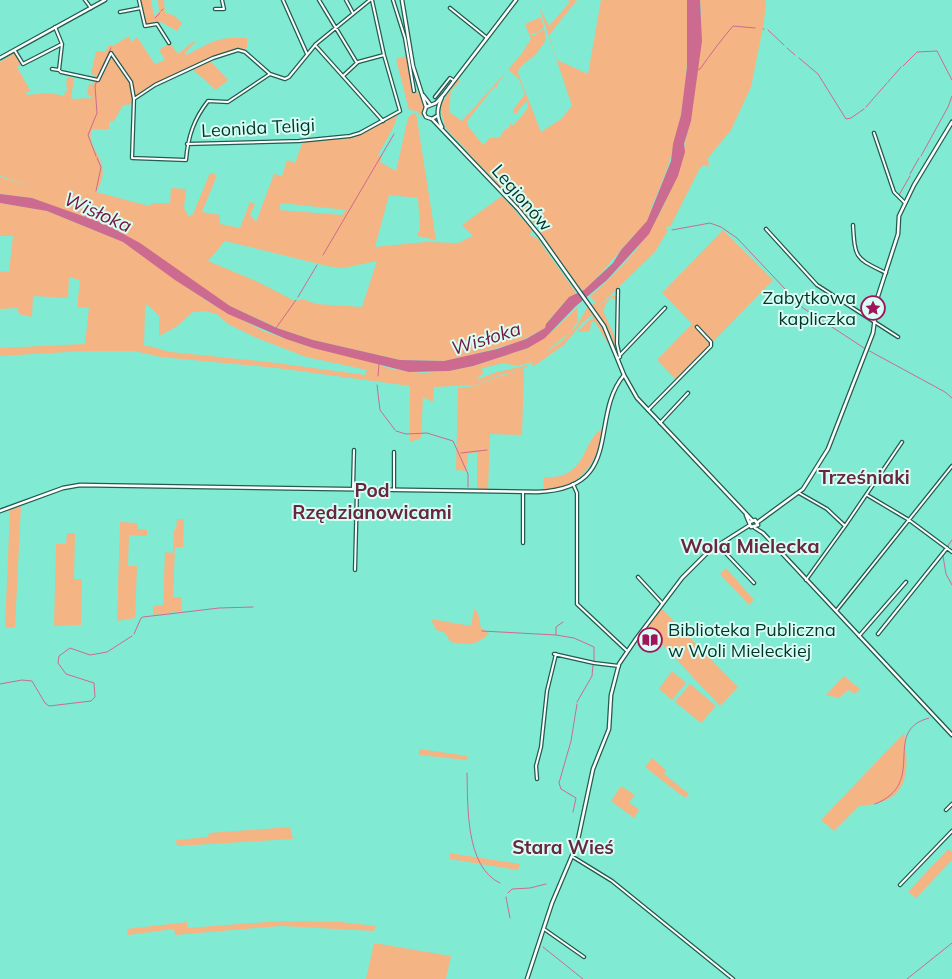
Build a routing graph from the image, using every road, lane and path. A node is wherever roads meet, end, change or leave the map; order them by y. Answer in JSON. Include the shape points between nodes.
{"nodes":[{"id":1,"x":85,"y":0,"type":"edge"},
{"id":2,"x":104,"y":0,"type":"edge"},
{"id":3,"x":139,"y":0,"type":"edge"},
{"id":4,"x":222,"y":0,"type":"edge"},
{"id":5,"x":283,"y":0,"type":"edge"},
{"id":6,"x":319,"y":0,"type":"edge"},
{"id":7,"x":346,"y":0,"type":"edge"},
{"id":8,"x":371,"y":0,"type":"edge"},
{"id":9,"x":393,"y":0,"type":"edge"},
{"id":10,"x":402,"y":0,"type":"edge"},
{"id":11,"x":516,"y":0,"type":"edge"},
{"id":12,"x":91,"y":8,"type":"junction"},
{"id":13,"x":140,"y":8,"type":"junction"},
{"id":14,"x":450,"y":8,"type":"dead end"},
{"id":15,"x":215,"y":9,"type":"dead end"},
{"id":16,"x":120,"y":12,"type":"dead end"},
{"id":17,"x":353,"y":12,"type":"junction"},
{"id":18,"x":55,"y":27,"type":"junction"},
{"id":19,"x":334,"y":28,"type":"junction"},
{"id":20,"x":486,"y":37,"type":"junction"},
{"id":21,"x":169,"y":43,"type":"dead end"},
{"id":22,"x":62,"y":44,"type":"junction"},
{"id":23,"x":315,"y":46,"type":"junction"},
{"id":24,"x":14,"y":50,"type":"junction"},
{"id":25,"x":307,"y":54,"type":"junction"},
{"id":26,"x":384,"y":55,"type":"junction"},
{"id":27,"x":0,"y":58,"type":"edge"},
{"id":28,"x":357,"y":63,"type":"junction"},
{"id":29,"x":52,"y":68,"type":"dead end"},
{"id":30,"x":58,"y":70,"type":"junction"},
{"id":31,"x":270,"y":74,"type":"junction"},
{"id":32,"x":343,"y":76,"type":"junction"},
{"id":33,"x":453,"y":80,"type":"junction"},
{"id":34,"x":414,"y":90,"type":"dead end"},
{"id":35,"x":421,"y":92,"type":"junction"},
{"id":36,"x":444,"y":94,"type":"junction"},
{"id":37,"x":436,"y":97,"type":"dead end"},
{"id":38,"x":134,"y":99,"type":"junction"},
{"id":39,"x":432,"y":105,"type":"junction"},
{"id":40,"x":426,"y":107,"type":"junction"},
{"id":41,"x":437,"y":108,"type":"junction"},
{"id":42,"x":437,"y":116,"type":"junction"},
{"id":43,"x":432,"y":119,"type":"junction"},
{"id":44,"x":383,"y":121,"type":"junction"},
{"id":45,"x":952,"y":122,"type":"edge"},
{"id":46,"x":443,"y":128,"type":"junction"},
{"id":47,"x":874,"y":133,"type":"dead end"},
{"id":48,"x":187,"y":144,"type":"junction"},
{"id":49,"x":905,"y":203,"type":"junction"},
{"id":50,"x":853,"y":225,"type":"dead end"},
{"id":51,"x":766,"y":229,"type":"dead end"},
{"id":52,"x":886,"y":273,"type":"junction"},
{"id":53,"x":618,"y":290,"type":"dead end"},
{"id":54,"x":666,"y":308,"type":"dead end"},
{"id":55,"x":875,"y":321,"type":"junction"},
{"id":56,"x":696,"y":327,"type":"dead end"},
{"id":57,"x":898,"y":336,"type":"dead end"},
{"id":58,"x":619,"y":357,"type":"junction"},
{"id":59,"x":624,"y":375,"type":"junction"},
{"id":60,"x":688,"y":393,"type":"dead end"},
{"id":61,"x":648,"y":410,"type":"junction"},
{"id":62,"x":660,"y":423,"type":"junction"},
{"id":63,"x":902,"y":442,"type":"dead end"},
{"id":64,"x":354,"y":450,"type":"dead end"},
{"id":65,"x":394,"y":452,"type":"dead end"},
{"id":66,"x":952,"y":466,"type":"edge"},
{"id":67,"x":573,"y":484,"type":"junction"},
{"id":68,"x":355,"y":489,"type":"junction"},
{"id":69,"x":394,"y":490,"type":"junction"},
{"id":70,"x":523,"y":492,"type":"junction"},
{"id":71,"x":799,"y":492,"type":"junction"},
{"id":72,"x":866,"y":495,"type":"junction"},
{"id":73,"x":0,"y":511,"type":"edge"},
{"id":74,"x":909,"y":520,"type":"junction"},
{"id":75,"x":754,"y":523,"type":"junction"},
{"id":76,"x":845,"y":526,"type":"junction"},
{"id":77,"x":524,"y":543,"type":"dead end"},
{"id":78,"x":718,"y":545,"type":"junction"},
{"id":79,"x":947,"y":548,"type":"junction"},
{"id":80,"x":952,"y":552,"type":"edge"},
{"id":81,"x":355,"y":570,"type":"dead end"},
{"id":82,"x":638,"y":577,"type":"dead end"},
{"id":83,"x":806,"y":580,"type":"junction"},
{"id":84,"x":906,"y":582,"type":"dead end"},
{"id":85,"x":754,"y":583,"type":"dead end"},
{"id":86,"x":662,"y":603,"type":"junction"},
{"id":87,"x":836,"y":611,"type":"junction"},
{"id":88,"x":878,"y":634,"type":"dead end"},
{"id":89,"x":859,"y":636,"type":"junction"},
{"id":90,"x":627,"y":651,"type":"junction"},
{"id":91,"x":619,"y":666,"type":"junction"},
{"id":92,"x":952,"y":735,"type":"edge"},
{"id":93,"x":537,"y":779,"type":"dead end"},
{"id":94,"x":952,"y":804,"type":"edge"},
{"id":95,"x":946,"y":810,"type":"dead end"},
{"id":96,"x":952,"y":831,"type":"edge"},
{"id":97,"x":573,"y":857,"type":"junction"},
{"id":98,"x":900,"y":885,"type":"dead end"},
{"id":99,"x":544,"y":929,"type":"junction"},
{"id":100,"x":584,"y":957,"type":"dead end"},
{"id":101,"x":527,"y":979,"type":"edge"},
{"id":102,"x":733,"y":979,"type":"edge"}],
"edges":[{"from":1,"to":12,"type":"street"},
{"from":2,"to":12,"type":"street"},
{"from":3,"to":13,"type":"street"},
{"from":4,"to":15,"type":"street","via":[[224,9]]},
{"from":5,"to":25,"type":"street"},
{"from":6,"to":19,"type":"street"},
{"from":7,"to":17,"type":"street"},
{"from":8,"to":17,"type":"street"},
{"from":8,"to":26,"type":"street"},
{"from":9,"to":34,"type":"street","via":[[405,38]]},
{"from":10,"to":35,"type":"street","via":[[413,66]]},
{"from":11,"to":20,"type":"street"},
{"from":12,"to":18,"type":"street"},
{"from":13,"to":16,"type":"street"},
{"from":13,"to":21,"type":"street","via":[[145,26],[156,24]]},
{"from":14,"to":20,"type":"street"},
{"from":17,"to":19,"type":"street"},
{"from":18,"to":22,"type":"street"},
{"from":18,"to":24,"type":"street"},
{"from":19,"to":23,"type":"street"},
{"from":19,"to":28,"type":"street"},
{"from":20,"to":33,"type":"street"},
{"from":22,"to":24,"type":"street","via":[[22,64]]},
{"from":22,"to":30,"type":"street"},
{"from":23,"to":25,"type":"street"},
{"from":23,"to":32,"type":"street"},
{"from":24,"to":27,"type":"street"},
{"from":25,"to":31,"type":"street","via":[[289,77],[285,79]]},
{"from":26,"to":28,"type":"street"},
{"from":26,"to":44,"type":"street","name":"Leonida Teligi","via":[[400,111]]},
{"from":28,"to":32,"type":"street"},
{"from":29,"to":30,"type":"street"},
{"from":30,"to":38,"type":"street","via":[[98,80],[111,52],[131,82]]},
{"from":31,"to":38,"type":"street","via":[[245,52],[238,50],[213,58]]},
{"from":31,"to":48,"type":"street","via":[[228,102],[208,101],[194,123]]},
{"from":32,"to":44,"type":"street"},
{"from":33,"to":36,"type":"street"},
{"from":33,"to":37,"type":"street","via":[[450,78]]},
{"from":35,"to":39,"type":"street"},
{"from":35,"to":40,"type":"street"},
{"from":36,"to":39,"type":"street"},
{"from":36,"to":41,"type":"street"},
{"from":38,"to":48,"type":"street","name":"Leonida Teligi","via":[[132,158],[186,160]]},
{"from":39,"to":40,"type":"street"},
{"from":39,"to":41,"type":"street"},
{"from":40,"to":43,"type":"street","via":[[425,115]]},
{"from":41,"to":42,"type":"street"},
{"from":42,"to":43,"type":"street"},
{"from":42,"to":46,"type":"street","name":"Legionów"},
{"from":43,"to":46,"type":"street","name":"Legionów"},
{"from":44,"to":48,"type":"street","name":"Leonida Teligi","via":[[350,136]]},
{"from":45,"to":49,"type":"street"},
{"from":46,"to":58,"type":"street","name":"Legionów","via":[[536,231],[594,310]]},
{"from":47,"to":49,"type":"street","via":[[894,192]]},
{"from":49,"to":52,"type":"street"},
{"from":50,"to":52,"type":"street","via":[[859,258]]},
{"from":51,"to":55,"type":"street","via":[[817,285]]},
{"from":52,"to":55,"type":"street","via":[[876,303]]},
{"from":53,"to":58,"type":"street"},
{"from":54,"to":58,"type":"street"},
{"from":55,"to":57,"type":"street"},
{"from":55,"to":71,"type":"street","via":[[828,448]]},
{"from":56,"to":61,"type":"street","via":[[711,346]]},
{"from":58,"to":59,"type":"street","name":"Legionów"},
{"from":59,"to":61,"type":"street","name":"Legionów"},
{"from":59,"to":67,"type":"street","via":[[611,395],[600,452],[588,472]]},
{"from":60,"to":62,"type":"street"},
{"from":61,"to":62,"type":"street","name":"Legionów"},
{"from":62,"to":75,"type":"street","name":"Legionów"},
{"from":63,"to":72,"type":"street"},
{"from":64,"to":68,"type":"street"},
{"from":65,"to":69,"type":"street"},
{"from":66,"to":74,"type":"street"},
{"from":67,"to":70,"type":"street","via":[[552,491]]},
{"from":67,"to":90,"type":"street","via":[[577,493],[577,604]]},
{"from":68,"to":69,"type":"street"},
{"from":68,"to":73,"type":"street","via":[[80,484]]},
{"from":68,"to":81,"type":"street"},
{"from":69,"to":70,"type":"street"},
{"from":70,"to":77,"type":"street"},
{"from":71,"to":75,"type":"street"},
{"from":71,"to":76,"type":"street","via":[[827,509]]},
{"from":72,"to":74,"type":"street"},
{"from":72,"to":76,"type":"street"},
{"from":74,"to":79,"type":"street"},
{"from":74,"to":87,"type":"street"},
{"from":75,"to":78,"type":"street"},
{"from":75,"to":83,"type":"street","name":"Legionów"},
{"from":76,"to":83,"type":"street"},
{"from":78,"to":85,"type":"street"},
{"from":78,"to":86,"type":"street","via":[[695,564]]},
{"from":79,"to":80,"type":"street"},
{"from":79,"to":88,"type":"street"},
{"from":82,"to":86,"type":"street"},
{"from":83,"to":87,"type":"street","name":"Legionów"},
{"from":84,"to":89,"type":"street"},
{"from":86,"to":90,"type":"street"},
{"from":87,"to":89,"type":"street","name":"Legionów"},
{"from":89,"to":92,"type":"street","name":"Legionów"},
{"from":90,"to":91,"type":"street"},
{"from":91,"to":93,"type":"street","via":[[555,654],[547,691],[542,747],[536,766]]},
{"from":91,"to":97,"type":"street","via":[[611,695],[609,729],[591,776]]},
{"from":94,"to":95,"type":"street"},
{"from":96,"to":98,"type":"street"},
{"from":97,"to":99,"type":"street"},
{"from":97,"to":102,"type":"street","via":[[612,881]]},
{"from":99,"to":100,"type":"street"},
{"from":99,"to":101,"type":"street"}]}
